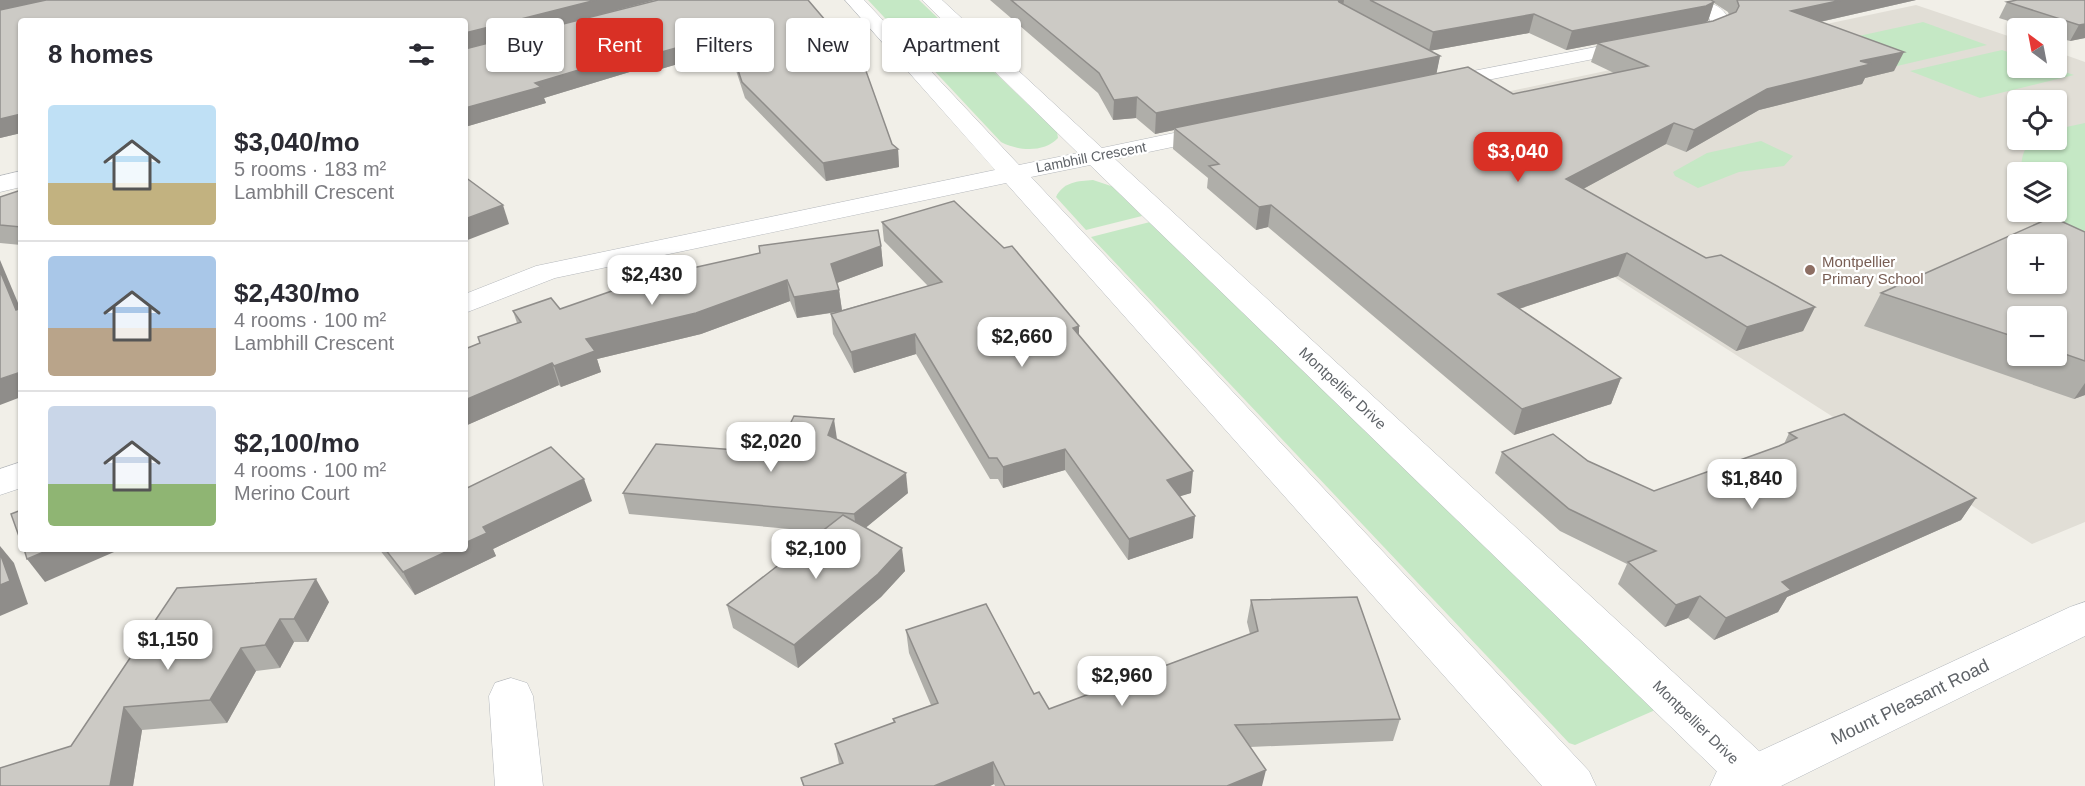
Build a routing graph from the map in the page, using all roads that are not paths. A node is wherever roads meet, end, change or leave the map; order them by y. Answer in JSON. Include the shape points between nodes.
{"nodes":[{"id":1,"x":854,"y":0,"type":"edge"},
{"id":2,"x":931,"y":0,"type":"edge"},
{"id":3,"x":1690,"y":0,"type":"edge"},
{"id":4,"x":1432,"y":63,"type":"edge"},
{"id":5,"x":1462,"y":79,"type":"junction"},
{"id":6,"x":1415,"y":89,"type":"edge"},
{"id":7,"x":1239,"y":127,"type":"edge"},
{"id":8,"x":1098,"y":156,"type":"junction"},
{"id":9,"x":1013,"y":173,"type":"junction"},
{"id":10,"x":18,"y":180,"type":"edge"},
{"id":11,"x":0,"y":184,"type":"edge"},
{"id":12,"x":468,"y":303,"type":"edge"},
{"id":13,"x":18,"y":475,"type":"edge"},
{"id":14,"x":0,"y":483,"type":"edge"},
{"id":15,"x":2085,"y":618,"type":"edge"},
{"id":16,"x":511,"y":696,"type":"dead end"},
{"id":17,"x":1744,"y":781,"type":"edge"},
{"id":18,"x":519,"y":786,"type":"edge"},
{"id":19,"x":1572,"y":786,"type":"edge"}],
"edges":[{"from":1,"to":9,"type":"street"},
{"from":2,"to":8,"type":"street","name":"Montpellier Drive"},
{"from":3,"to":5,"type":"street","via":[[1719,17],[1720,25],[1705,32]]},
{"from":4,"to":5,"type":"street"},
{"from":5,"to":6,"type":"street"},
{"from":7,"to":8,"type":"street","name":"Lambhill Crescent"},
{"from":8,"to":9,"type":"street","name":"Lambhill Crescent"},
{"from":8,"to":17,"type":"street","name":"Montpellier Drive"},
{"from":9,"to":12,"type":"street","name":"Lambhill Crescent","via":[[546,272]]},
{"from":9,"to":19,"type":"street"},
{"from":10,"to":11,"type":"street"},
{"from":13,"to":14,"type":"street"},
{"from":15,"to":17,"type":"street","name":"Mount Pleasant Road"},
{"from":16,"to":18,"type":"street"}]}
